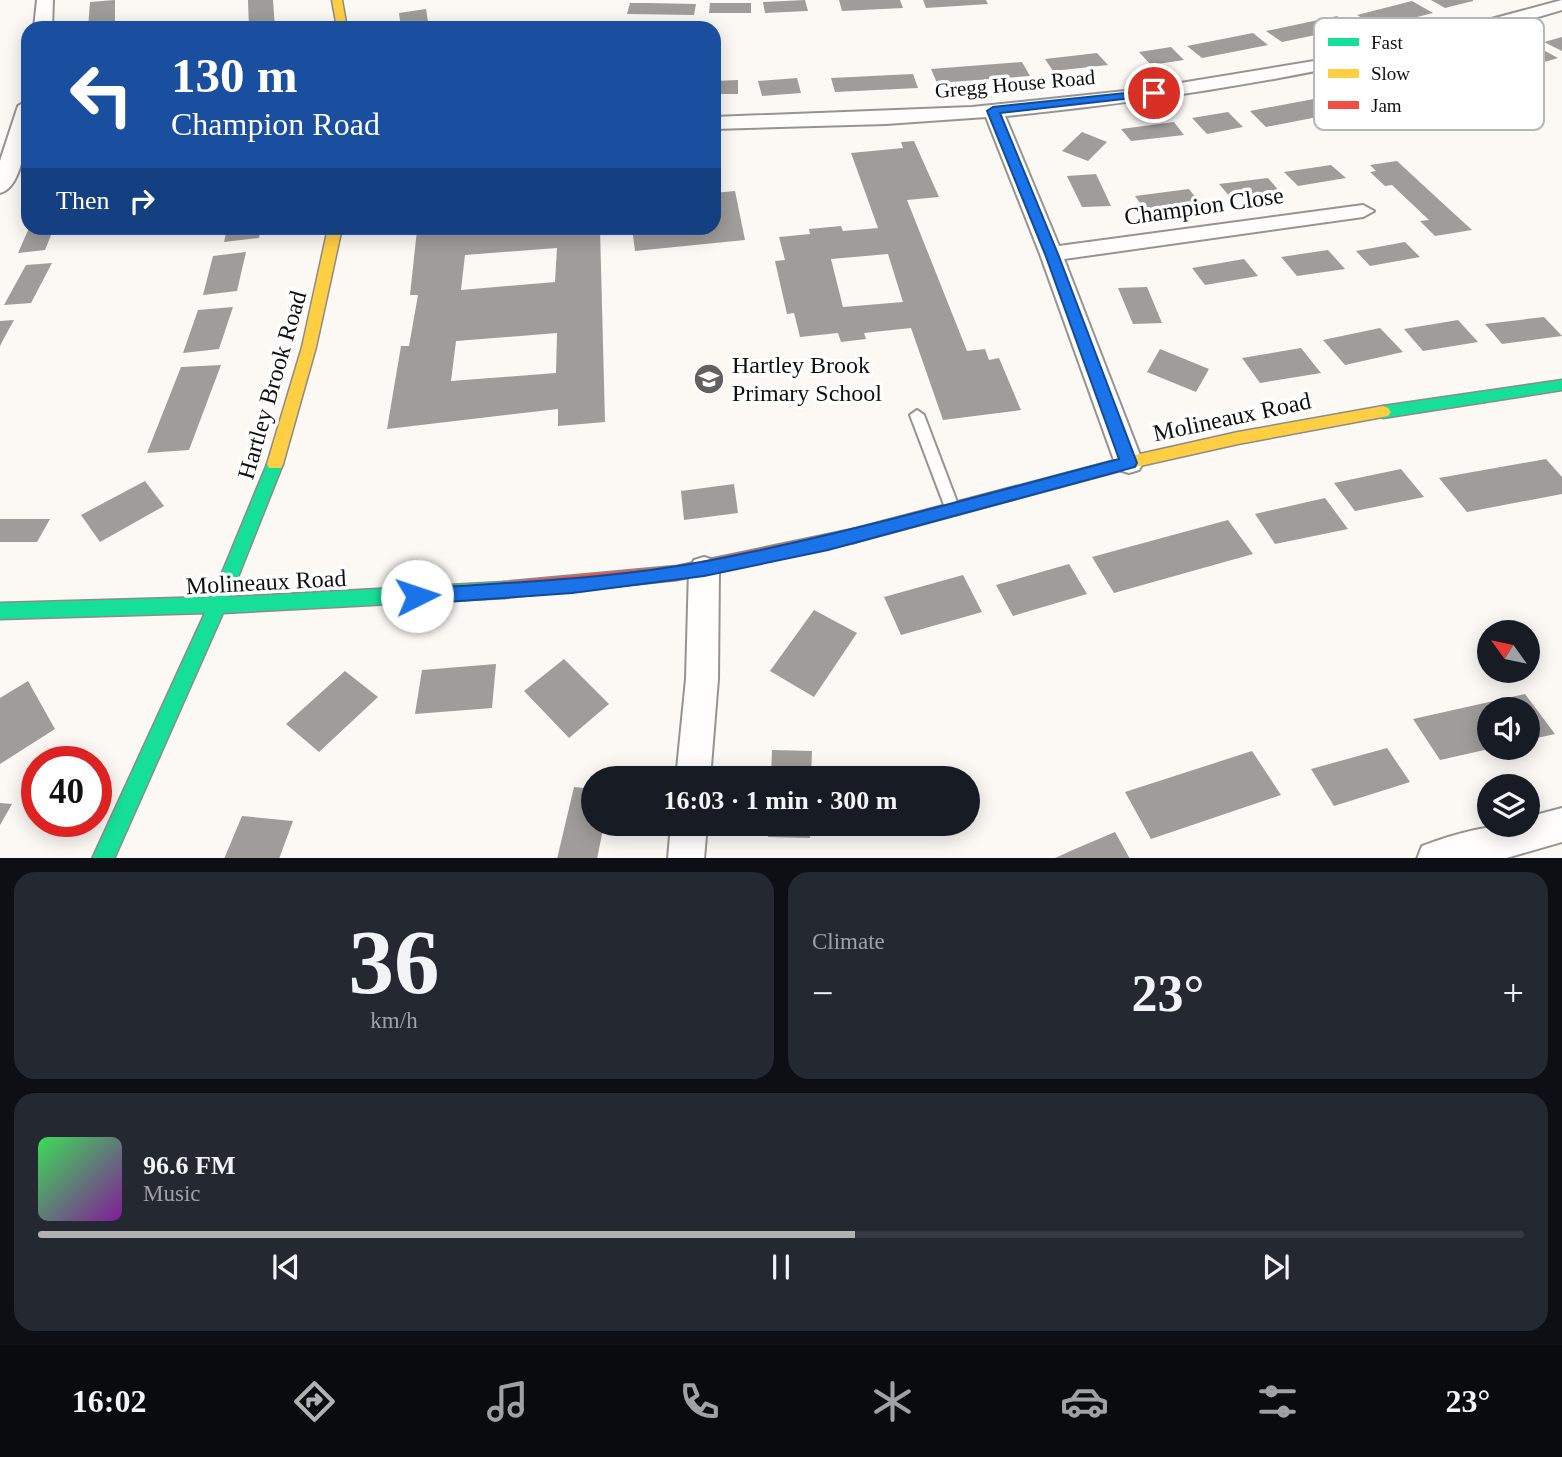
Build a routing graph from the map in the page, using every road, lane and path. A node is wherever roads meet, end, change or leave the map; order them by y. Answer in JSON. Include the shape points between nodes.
{"nodes":[{"id":1,"x":45,"y":0,"type":"edge"},
{"id":2,"x":337,"y":0,"type":"edge"},
{"id":3,"x":1562,"y":4,"type":"edge"},
{"id":4,"x":1514,"y":18,"type":"edge"},
{"id":5,"x":44,"y":21,"type":"edge"},
{"id":6,"x":341,"y":21,"type":"edge"},
{"id":7,"x":1314,"y":66,"type":"edge"},
{"id":8,"x":993,"y":111,"type":"junction"},
{"id":9,"x":721,"y":124,"type":"edge"},
{"id":10,"x":21,"y":134,"type":"edge"},
{"id":11,"x":0,"y":187,"type":"edge"},
{"id":12,"x":1363,"y":211,"type":"dead end"},
{"id":13,"x":334,"y":235,"type":"edge"},
{"id":14,"x":1051,"y":254,"type":"junction"},
{"id":15,"x":1562,"y":384,"type":"edge"},
{"id":16,"x":917,"y":415,"type":"dead end"},
{"id":17,"x":1129,"y":463,"type":"junction"},
{"id":18,"x":953,"y":510,"type":"junction"},
{"id":19,"x":704,"y":569,"type":"junction"},
{"id":20,"x":215,"y":608,"type":"junction"},
{"id":21,"x":0,"y":611,"type":"edge"},
{"id":22,"x":694,"y":766,"type":"edge"},
{"id":23,"x":1562,"y":825,"type":"edge"},
{"id":24,"x":688,"y":836,"type":"edge"},
{"id":25,"x":103,"y":858,"type":"edge"},
{"id":26,"x":686,"y":858,"type":"edge"},
{"id":27,"x":1439,"y":858,"type":"edge"}],
"edges":[{"from":1,"to":5,"type":"street"},
{"from":2,"to":6,"type":"street"},
{"from":3,"to":4,"type":"street","name":"Gregg House Road"},
{"from":7,"to":8,"type":"street","name":"Gregg House Road","via":[[1176,90]]},
{"from":8,"to":9,"type":"street","name":"Gregg House Road"},
{"from":8,"to":14,"type":"street"},
{"from":10,"to":11,"type":"street"},
{"from":12,"to":14,"type":"street","name":"Champion Close"},
{"from":13,"to":20,"type":"street","name":"Hartley Brook Road","via":[[312,349],[277,463]]},
{"from":14,"to":17,"type":"street"},
{"from":15,"to":17,"type":"street","name":"Molineaux Road","via":[[1334,418]]},
{"from":16,"to":18,"type":"lane"},
{"from":17,"to":18,"type":"street","name":"Molineaux Road"},
{"from":18,"to":19,"type":"street","name":"Molineaux Road"},
{"from":19,"to":20,"type":"street","name":"Molineaux Road","via":[[572,585]]},
{"from":19,"to":22,"type":"street"},
{"from":20,"to":21,"type":"street","name":"Molineaux Road"},
{"from":20,"to":25,"type":"street","name":"Hartley Brook Road"},
{"from":23,"to":27,"type":"street"},
{"from":24,"to":26,"type":"street"}]}
